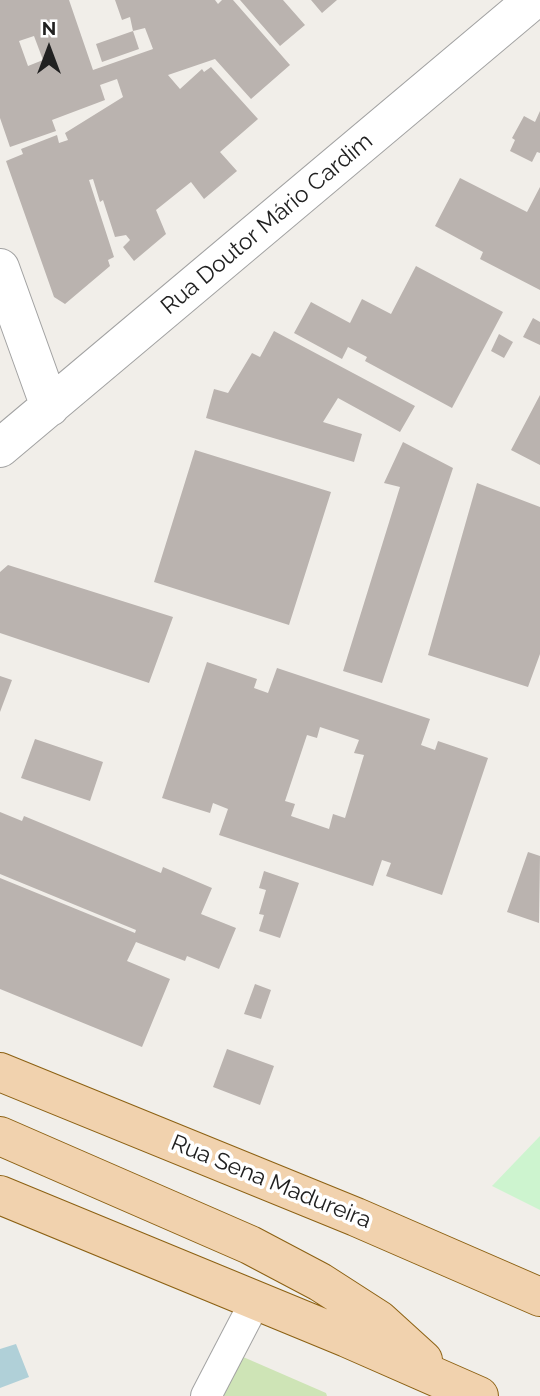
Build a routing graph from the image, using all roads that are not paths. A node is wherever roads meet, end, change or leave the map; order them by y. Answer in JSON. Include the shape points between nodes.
{"nodes":[{"id":1,"x":533,"y":0,"type":"edge"},
{"id":2,"x":0,"y":268,"type":"edge"},
{"id":3,"x":50,"y":407,"type":"junction"},
{"id":4,"x":0,"y":448,"type":"edge"},
{"id":5,"x":0,"y":1072,"type":"edge"},
{"id":6,"x":0,"y":1136,"type":"edge"},
{"id":7,"x":0,"y":1195,"type":"edge"},
{"id":8,"x":540,"y":1297,"type":"edge"},
{"id":9,"x":256,"y":1300,"type":"junction"},
{"id":10,"x":464,"y":1390,"type":"edge"},
{"id":11,"x":206,"y":1396,"type":"edge"}],
"edges":[{"from":1,"to":3,"type":"street","name":"Rua Doutor Mário Cardim"},
{"from":2,"to":3,"type":"street"},
{"from":3,"to":4,"type":"street","name":"Rua Doutor Mário Cardim"},
{"from":5,"to":8,"type":"main road","name":"Rua Sena Madureira"},
{"from":6,"to":10,"type":"main road","via":[[250,1245],[320,1282],[379,1320]]},
{"from":7,"to":9,"type":"main road"},
{"from":9,"to":10,"type":"main road"},
{"from":9,"to":11,"type":"lane"}]}
